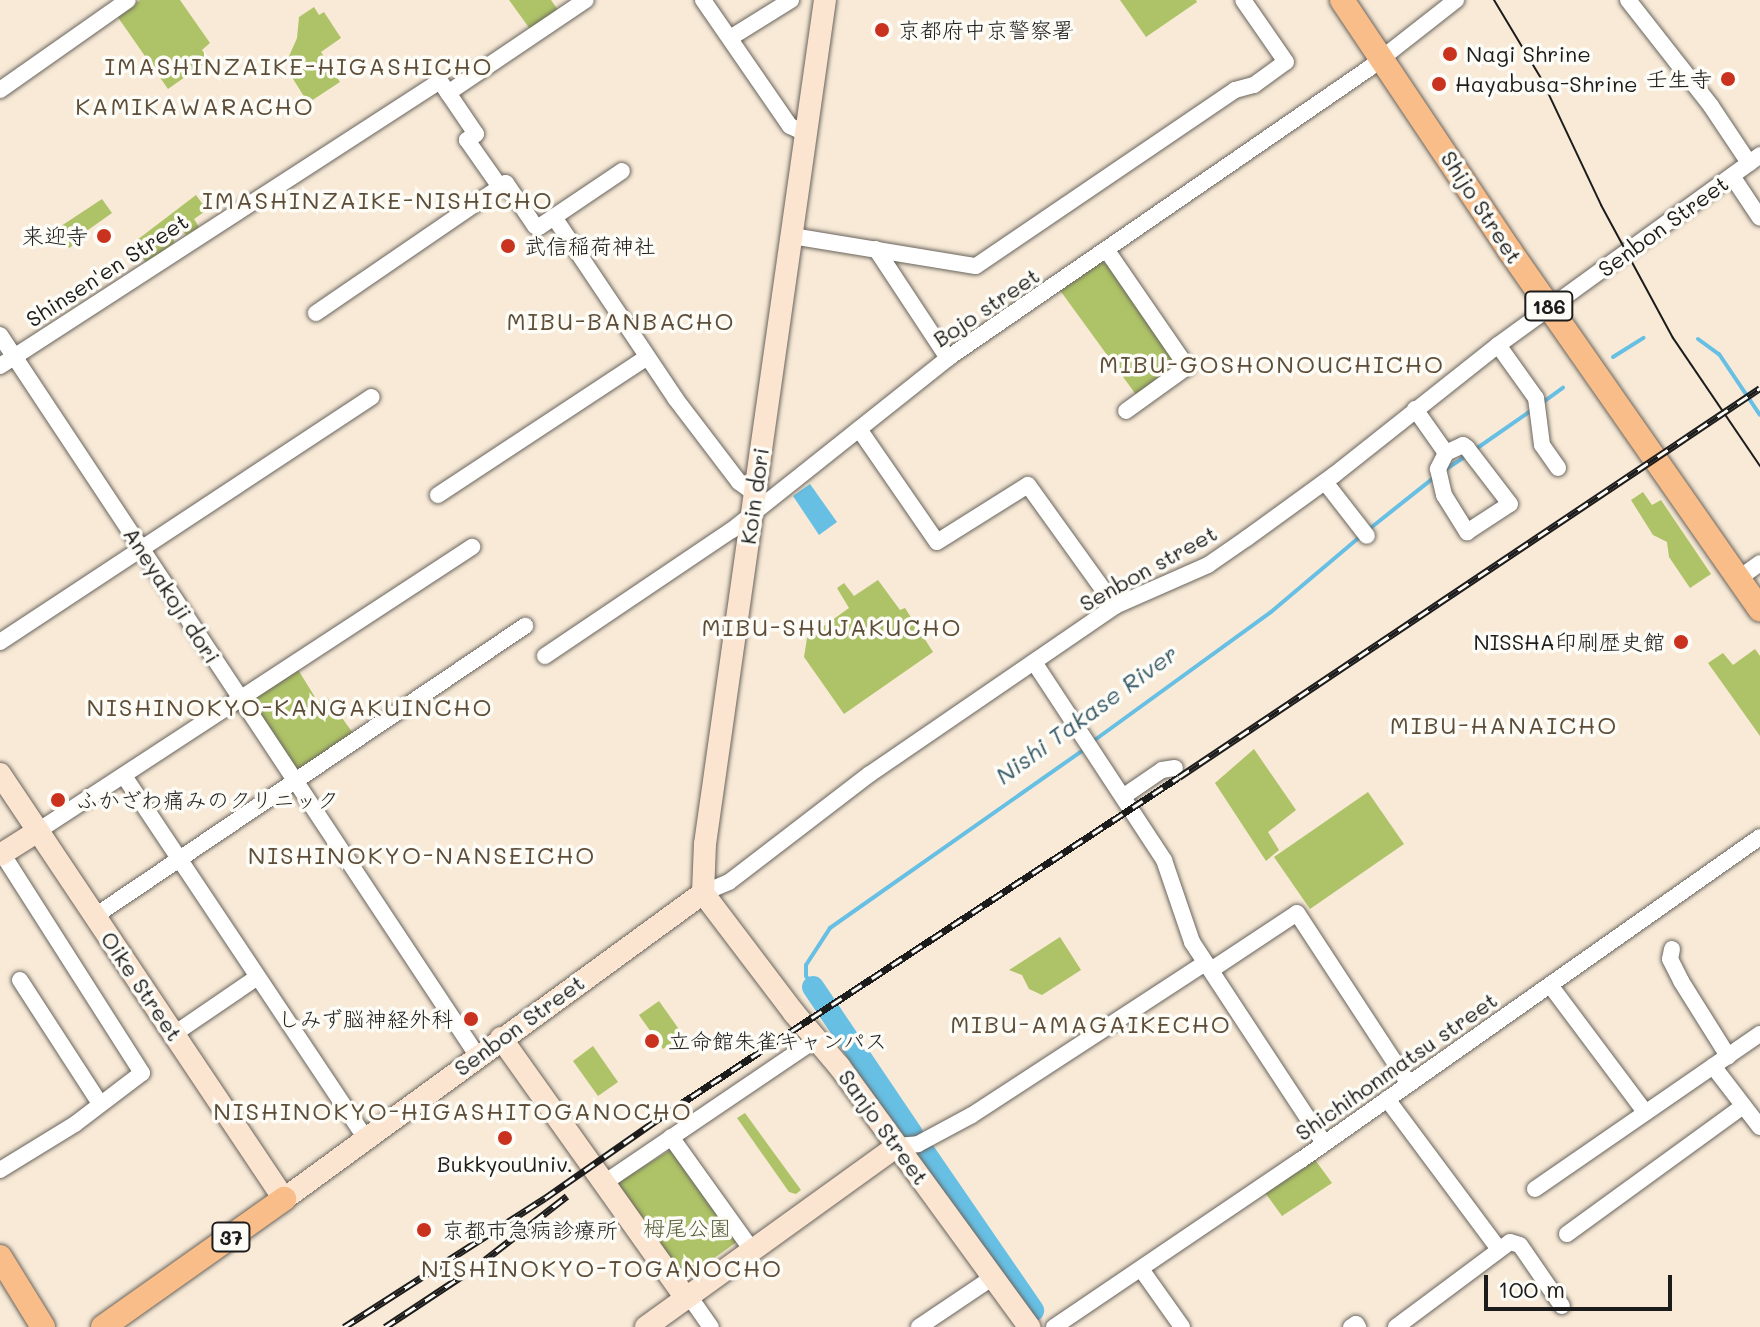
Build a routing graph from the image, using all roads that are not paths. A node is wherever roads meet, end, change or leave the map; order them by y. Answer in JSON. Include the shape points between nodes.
{"nodes":[{"id":1,"x":128,"y":0,"type":"edge"},
{"id":2,"x":586,"y":0,"type":"edge"},
{"id":3,"x":703,"y":0,"type":"edge"},
{"id":4,"x":791,"y":0,"type":"edge"},
{"id":5,"x":825,"y":0,"type":"edge"},
{"id":6,"x":1243,"y":0,"type":"edge"},
{"id":7,"x":1342,"y":0,"type":"edge"},
{"id":8,"x":1456,"y":0,"type":"edge"},
{"id":9,"x":1628,"y":0,"type":"edge"},
{"id":10,"x":730,"y":38,"type":"junction"},
{"id":11,"x":1382,"y":58,"type":"junction"},
{"id":12,"x":444,"y":87,"type":"junction"},
{"id":13,"x":0,"y":90,"type":"edge"},
{"id":14,"x":805,"y":133,"type":"junction"},
{"id":15,"x":1755,"y":159,"type":"edge"},
{"id":16,"x":622,"y":171,"type":"dead end"},
{"id":17,"x":1732,"y":176,"type":"junction"},
{"id":18,"x":500,"y":187,"type":"junction"},
{"id":19,"x":554,"y":217,"type":"junction"},
{"id":20,"x":1760,"y":218,"type":"edge"},
{"id":21,"x":792,"y":236,"type":"junction"},
{"id":22,"x":876,"y":249,"type":"junction"},
{"id":23,"x":1108,"y":252,"type":"junction"},
{"id":24,"x":1550,"y":307,"type":"junction"},
{"id":25,"x":316,"y":313,"type":"dead end"},
{"id":26,"x":0,"y":335,"type":"edge"},
{"id":27,"x":1498,"y":345,"type":"junction"},
{"id":28,"x":14,"y":356,"type":"junction"},
{"id":29,"x":647,"y":357,"type":"junction"},
{"id":30,"x":948,"y":358,"type":"junction"},
{"id":31,"x":0,"y":366,"type":"edge"},
{"id":32,"x":372,"y":397,"type":"dead end"},
{"id":33,"x":1415,"y":409,"type":"junction"},
{"id":34,"x":1126,"y":411,"type":"dead end"},
{"id":35,"x":859,"y":429,"type":"junction"},
{"id":36,"x":1446,"y":453,"type":"junction"},
{"id":37,"x":1558,"y":468,"type":"dead end"},
{"id":38,"x":1325,"y":482,"type":"junction"},
{"id":39,"x":438,"y":495,"type":"dead end"},
{"id":40,"x":752,"y":503,"type":"junction"},
{"id":41,"x":1363,"y":531,"type":"dead end"},
{"id":42,"x":141,"y":547,"type":"junction"},
{"id":43,"x":472,"y":547,"type":"dead end"},
{"id":44,"x":1760,"y":563,"type":"edge"},
{"id":45,"x":1738,"y":579,"type":"junction"},
{"id":46,"x":1115,"y":606,"type":"junction"},
{"id":47,"x":1760,"y":610,"type":"edge"},
{"id":48,"x":525,"y":626,"type":"dead end"},
{"id":49,"x":0,"y":642,"type":"edge"},
{"id":50,"x":545,"y":656,"type":"dead end"},
{"id":51,"x":1034,"y":662,"type":"junction"},
{"id":52,"x":241,"y":699,"type":"junction"},
{"id":53,"x":1175,"y":768,"type":"dead end"},
{"id":54,"x":0,"y":774,"type":"edge"},
{"id":55,"x":124,"y":776,"type":"junction"},
{"id":56,"x":296,"y":781,"type":"junction"},
{"id":57,"x":1124,"y":796,"type":"junction"},
{"id":58,"x":38,"y":831,"type":"junction"},
{"id":59,"x":1760,"y":837,"type":"edge"},
{"id":60,"x":1,"y":854,"type":"edge"},
{"id":61,"x":179,"y":861,"type":"junction"},
{"id":62,"x":703,"y":893,"type":"junction"},
{"id":63,"x":95,"y":916,"type":"junction"},
{"id":64,"x":1672,"y":949,"type":"dead end"},
{"id":65,"x":1208,"y":967,"type":"junction"},
{"id":66,"x":256,"y":978,"type":"junction"},
{"id":67,"x":20,"y":980,"type":"dead end"},
{"id":68,"x":1550,"y":985,"type":"junction"},
{"id":69,"x":174,"y":1034,"type":"junction"},
{"id":70,"x":1760,"y":1034,"type":"edge"},
{"id":71,"x":501,"y":1038,"type":"junction"},
{"id":72,"x":817,"y":1039,"type":"junction"},
{"id":73,"x":477,"y":1055,"type":"junction"},
{"id":74,"x":1728,"y":1056,"type":"junction"},
{"id":75,"x":1713,"y":1066,"type":"junction"},
{"id":76,"x":1409,"y":1084,"type":"junction"},
{"id":77,"x":1387,"y":1099,"type":"junction"},
{"id":78,"x":99,"y":1102,"type":"junction"},
{"id":79,"x":1743,"y":1106,"type":"junction"},
{"id":80,"x":1645,"y":1112,"type":"junction"},
{"id":81,"x":1760,"y":1127,"type":"edge"},
{"id":82,"x":365,"y":1137,"type":"junction"},
{"id":83,"x":671,"y":1137,"type":"junction"},
{"id":84,"x":1324,"y":1143,"type":"junction"},
{"id":85,"x":897,"y":1146,"type":"junction"},
{"id":86,"x":0,"y":1170,"type":"edge"},
{"id":87,"x":604,"y":1183,"type":"junction"},
{"id":88,"x":1535,"y":1189,"type":"dead end"},
{"id":89,"x":284,"y":1199,"type":"junction"},
{"id":90,"x":1567,"y":1234,"type":"dead end"},
{"id":91,"x":1499,"y":1249,"type":"junction"},
{"id":92,"x":752,"y":1250,"type":"junction"},
{"id":93,"x":0,"y":1257,"type":"edge"},
{"id":94,"x":1141,"y":1269,"type":"junction"},
{"id":95,"x":993,"y":1277,"type":"junction"},
{"id":96,"x":687,"y":1297,"type":"junction"},
{"id":97,"x":1562,"y":1306,"type":"dead end"},
{"id":98,"x":43,"y":1327,"type":"edge"},
{"id":99,"x":103,"y":1327,"type":"edge"},
{"id":100,"x":646,"y":1327,"type":"edge"},
{"id":101,"x":711,"y":1327,"type":"edge"},
{"id":102,"x":919,"y":1327,"type":"edge"},
{"id":103,"x":1029,"y":1327,"type":"edge"},
{"id":104,"x":1054,"y":1327,"type":"edge"},
{"id":105,"x":1182,"y":1327,"type":"edge"},
{"id":106,"x":1351,"y":1327,"type":"edge"},
{"id":107,"x":1358,"y":1327,"type":"edge"},
{"id":108,"x":1396,"y":1327,"type":"edge"}],
"edges":[{"from":1,"to":13,"type":"street"},
{"from":2,"to":12,"type":"street","name":"Shinsen'en Street"},
{"from":3,"to":10,"type":"street"},
{"from":4,"to":10,"type":"street"},
{"from":5,"to":14,"type":"street","name":"Koin dori"},
{"from":6,"to":22,"type":"street","via":[[1286,62],[1254,85],[1235,90],[976,266]]},
{"from":7,"to":11,"type":"main road","name":"Shijo Street","number":"186"},
{"from":8,"to":11,"type":"street","name":"Bojo street"},
{"from":9,"to":15,"type":"street"},
{"from":10,"to":14,"type":"street","via":[[790,126]]},
{"from":11,"to":23,"type":"street","name":"Bojo street"},
{"from":11,"to":24,"type":"main road","name":"Shijo Street","number":"186"},
{"from":12,"to":18,"type":"street","via":[[476,134],[467,140]]},
{"from":12,"to":28,"type":"street","name":"Shinsen'en Street"},
{"from":14,"to":21,"type":"street","name":"Koin dori"},
{"from":15,"to":17,"type":"street","name":"Senbon Street"},
{"from":16,"to":19,"type":"street"},
{"from":17,"to":20,"type":"street"},
{"from":17,"to":24,"type":"street","name":"Senbon street"},
{"from":18,"to":19,"type":"street","via":[[506,183],[535,226]]},
{"from":18,"to":25,"type":"street"},
{"from":19,"to":29,"type":"street"},
{"from":21,"to":22,"type":"street"},
{"from":21,"to":40,"type":"street","name":"Koin dori"},
{"from":22,"to":30,"type":"street"},
{"from":23,"to":30,"type":"street","name":"Bojo street"},
{"from":23,"to":34,"type":"street","via":[[1187,367]]},
{"from":24,"to":27,"type":"street","name":"Senbon street"},
{"from":24,"to":45,"type":"main road","name":"Shijo Street","number":"186"},
{"from":26,"to":28,"type":"street","name":"Aneyakoji dori"},
{"from":27,"to":33,"type":"street","name":"Senbon street"},
{"from":27,"to":37,"type":"street","via":[[1536,406],[1542,445]]},
{"from":28,"to":31,"type":"street","name":"Shinsen'en Street"},
{"from":28,"to":42,"type":"street","name":"Aneyakoji dori"},
{"from":29,"to":39,"type":"street"},
{"from":29,"to":40,"type":"street"},
{"from":30,"to":35,"type":"street","name":"Bojo street"},
{"from":32,"to":42,"type":"street"},
{"from":33,"to":36,"type":"street"},
{"from":33,"to":38,"type":"street","name":"Senbon street"},
{"from":35,"to":40,"type":"street","name":"Bojo street"},
{"from":35,"to":46,"type":"street","via":[[937,542],[1028,485]]},
{"from":36,"to":36,"type":"street","via":[[1463,445],[1510,504],[1467,532],[1444,495],[1439,475]]},
{"from":38,"to":41,"type":"street"},
{"from":38,"to":46,"type":"street","name":"Senbon street","via":[[1208,565]]},
{"from":40,"to":50,"type":"street","name":"Bojo street"},
{"from":40,"to":62,"type":"street","name":"Koin dori","via":[[705,844]]},
{"from":42,"to":49,"type":"street"},
{"from":42,"to":52,"type":"street","name":"Aneyakoji dori"},
{"from":43,"to":52,"type":"street"},
{"from":44,"to":45,"type":"street"},
{"from":45,"to":47,"type":"main road","name":"Shijo Street","number":"186"},
{"from":46,"to":51,"type":"street","name":"Senbon street"},
{"from":48,"to":56,"type":"street"},
{"from":51,"to":57,"type":"street"},
{"from":51,"to":62,"type":"street","name":"Senbon street","via":[[870,774],[729,882]]},
{"from":52,"to":55,"type":"street"},
{"from":52,"to":56,"type":"street","name":"Aneyakoji dori"},
{"from":53,"to":57,"type":"street","via":[[1162,770]]},
{"from":54,"to":58,"type":"street","name":"Oike Street"},
{"from":55,"to":58,"type":"street"},
{"from":55,"to":61,"type":"street"},
{"from":56,"to":61,"type":"street"},
{"from":56,"to":73,"type":"street","name":"Aneyakoji dori"},
{"from":57,"to":65,"type":"street","via":[[1164,860],[1186,930]]},
{"from":58,"to":60,"type":"street"},
{"from":58,"to":63,"type":"street","name":"Oike Street"},
{"from":59,"to":68,"type":"street","name":"Shichihonmatsu street"},
{"from":60,"to":78,"type":"street","via":[[142,1073]]},
{"from":61,"to":63,"type":"street"},
{"from":61,"to":66,"type":"street"},
{"from":62,"to":71,"type":"street","name":"Senbon Street"},
{"from":62,"to":72,"type":"street","name":"Sanjo Street"},
{"from":63,"to":69,"type":"street","name":"Oike Street"},
{"from":64,"to":74,"type":"street","via":[[1670,959],[1681,981]]},
{"from":65,"to":76,"type":"street","via":[[1297,913]]},
{"from":65,"to":84,"type":"street"},
{"from":65,"to":85,"type":"street","via":[[972,1115],[918,1144]]},
{"from":66,"to":69,"type":"street"},
{"from":66,"to":82,"type":"street"},
{"from":67,"to":78,"type":"street"},
{"from":68,"to":76,"type":"street","name":"Shichihonmatsu street"},
{"from":68,"to":80,"type":"street"},
{"from":69,"to":89,"type":"street","name":"Oike Street"},
{"from":70,"to":74,"type":"street"},
{"from":71,"to":73,"type":"street","name":"Senbon Street"},
{"from":71,"to":87,"type":"street"},
{"from":72,"to":83,"type":"street"},
{"from":72,"to":85,"type":"street","name":"Sanjo Street"},
{"from":73,"to":82,"type":"street","name":"Senbon Street"},
{"from":74,"to":75,"type":"street"},
{"from":75,"to":79,"type":"street"},
{"from":75,"to":80,"type":"street"},
{"from":76,"to":77,"type":"street","name":"Shichihonmatsu street"},
{"from":77,"to":84,"type":"street","name":"Shichihonmatsu street"},
{"from":77,"to":91,"type":"street"},
{"from":78,"to":86,"type":"street","via":[[75,1124]]},
{"from":79,"to":81,"type":"street"},
{"from":79,"to":90,"type":"street"},
{"from":80,"to":88,"type":"street"},
{"from":82,"to":89,"type":"street","name":"Senbon Street"},
{"from":83,"to":87,"type":"street"},
{"from":83,"to":92,"type":"street"},
{"from":84,"to":94,"type":"street","name":"Shichihonmatsu street"},
{"from":85,"to":92,"type":"street"},
{"from":85,"to":95,"type":"street","name":"Sanjo Street"},
{"from":87,"to":96,"type":"street"},
{"from":89,"to":99,"type":"main road","name":"Senbon Street","number":"37"},
{"from":91,"to":97,"type":"street","via":[[1510,1242],[1520,1245]]},
{"from":91,"to":108,"type":"street"},
{"from":92,"to":96,"type":"street"},
{"from":93,"to":98,"type":"main road"},
{"from":94,"to":104,"type":"street","name":"Shichihonmatsu street"},
{"from":94,"to":105,"type":"street"},
{"from":95,"to":102,"type":"street"},
{"from":95,"to":103,"type":"street","name":"Sanjo Street"},
{"from":96,"to":100,"type":"street"},
{"from":96,"to":101,"type":"street"},
{"from":106,"to":107,"type":"street"}]}
